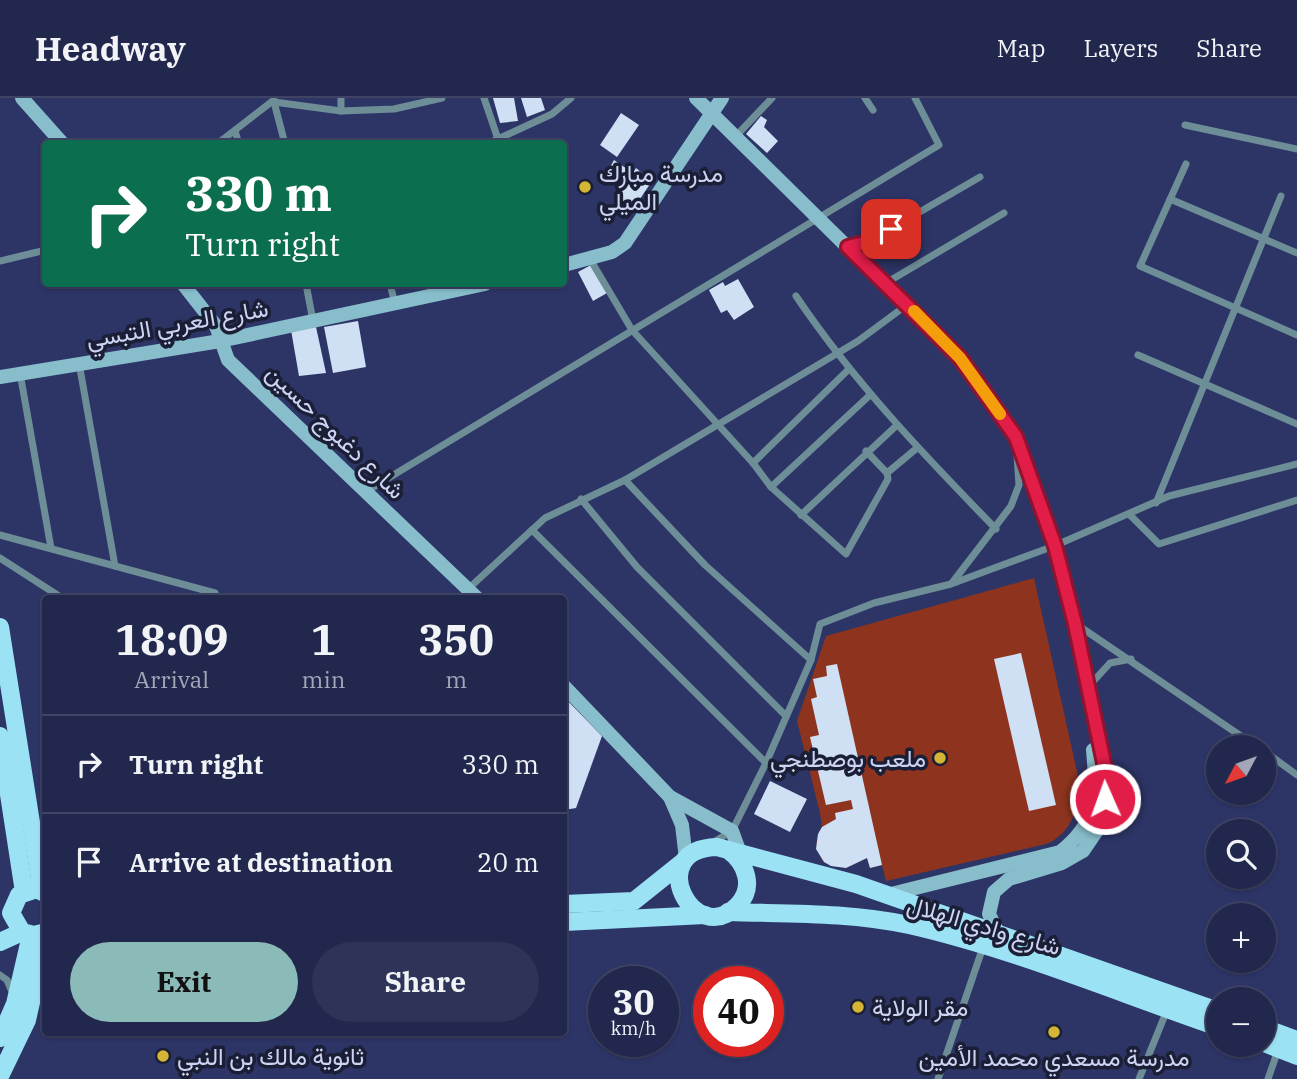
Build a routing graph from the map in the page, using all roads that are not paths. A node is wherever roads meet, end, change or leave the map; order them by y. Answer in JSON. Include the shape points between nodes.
{"nodes":[{"id":1,"x":22,"y":98,"type":"edge"},
{"id":2,"x":341,"y":98,"type":"edge"},
{"id":3,"x":393,"y":98,"type":"edge"},
{"id":4,"x":442,"y":98,"type":"edge"},
{"id":5,"x":484,"y":98,"type":"edge"},
{"id":6,"x":571,"y":98,"type":"edge"},
{"id":7,"x":695,"y":98,"type":"edge"},
{"id":8,"x":722,"y":98,"type":"edge"},
{"id":9,"x":772,"y":98,"type":"edge"},
{"id":10,"x":864,"y":98,"type":"edge"},
{"id":11,"x":915,"y":98,"type":"edge"},
{"id":12,"x":274,"y":100,"type":"edge"},
{"id":13,"x":394,"y":109,"type":"junction"},
{"id":14,"x":873,"y":110,"type":"dead end"},
{"id":15,"x":341,"y":111,"type":"junction"},
{"id":16,"x":712,"y":114,"type":"junction"},
{"id":17,"x":1185,"y":125,"type":"dead end"},
{"id":18,"x":235,"y":131,"type":"junction"},
{"id":19,"x":735,"y":136,"type":"junction"},
{"id":20,"x":498,"y":139,"type":"joint"},
{"id":21,"x":59,"y":140,"type":"edge"},
{"id":22,"x":223,"y":140,"type":"edge"},
{"id":23,"x":238,"y":140,"type":"edge"},
{"id":24,"x":284,"y":140,"type":"edge"},
{"id":25,"x":1297,"y":149,"type":"edge"},
{"id":26,"x":1186,"y":164,"type":"dead end"},
{"id":27,"x":980,"y":177,"type":"dead end"},
{"id":28,"x":1281,"y":196,"type":"dead end"},
{"id":29,"x":1170,"y":200,"type":"junction"},
{"id":30,"x":1004,"y":214,"type":"dead end"},
{"id":31,"x":818,"y":218,"type":"junction"},
{"id":32,"x":1263,"y":240,"type":"junction"},
{"id":33,"x":848,"y":247,"type":"junction"},
{"id":34,"x":42,"y":251,"type":"edge"},
{"id":35,"x":1297,"y":253,"type":"edge"},
{"id":36,"x":590,"y":259,"type":"junction"},
{"id":37,"x":0,"y":261,"type":"edge"},
{"id":38,"x":567,"y":264,"type":"edge"},
{"id":39,"x":886,"y":283,"type":"junction"},
{"id":40,"x":185,"y":287,"type":"edge"},
{"id":41,"x":307,"y":287,"type":"edge"},
{"id":42,"x":391,"y":287,"type":"edge"},
{"id":43,"x":464,"y":287,"type":"edge"},
{"id":44,"x":796,"y":296,"type":"dead end"},
{"id":45,"x":908,"y":304,"type":"junction"},
{"id":46,"x":395,"y":305,"type":"junction"},
{"id":47,"x":1235,"y":308,"type":"junction"},
{"id":48,"x":313,"y":321,"type":"junction"},
{"id":49,"x":632,"y":330,"type":"junction"},
{"id":50,"x":1297,"y":335,"type":"edge"},
{"id":51,"x":220,"y":341,"type":"junction"},
{"id":52,"x":835,"y":354,"type":"junction"},
{"id":53,"x":1138,"y":355,"type":"dead end"},
{"id":54,"x":79,"y":363,"type":"junction"},
{"id":55,"x":849,"y":369,"type":"junction"},
{"id":56,"x":19,"y":372,"type":"junction"},
{"id":57,"x":0,"y":377,"type":"edge"},
{"id":58,"x":1205,"y":382,"type":"junction"},
{"id":59,"x":870,"y":395,"type":"junction"},
{"id":60,"x":715,"y":424,"type":"junction"},
{"id":61,"x":1297,"y":424,"type":"edge"},
{"id":62,"x":897,"y":426,"type":"junction"},
{"id":63,"x":1016,"y":437,"type":"junction"},
{"id":64,"x":916,"y":448,"type":"junction"},
{"id":65,"x":866,"y":451,"type":"junction"},
{"id":66,"x":753,"y":463,"type":"junction"},
{"id":67,"x":1297,"y":464,"type":"edge"},
{"id":68,"x":887,"y":473,"type":"junction"},
{"id":69,"x":625,"y":480,"type":"junction"},
{"id":70,"x":771,"y":488,"type":"junction"},
{"id":71,"x":367,"y":491,"type":"junction"},
{"id":72,"x":581,"y":499,"type":"junction"},
{"id":73,"x":1297,"y":500,"type":"edge"},
{"id":74,"x":1156,"y":503,"type":"junction"},
{"id":75,"x":1129,"y":514,"type":"junction"},
{"id":76,"x":801,"y":515,"type":"junction"},
{"id":77,"x":996,"y":529,"type":"junction"},
{"id":78,"x":532,"y":530,"type":"junction"},
{"id":79,"x":0,"y":535,"type":"edge"},
{"id":80,"x":1055,"y":546,"type":"junction"},
{"id":81,"x":51,"y":548,"type":"junction"},
{"id":82,"x":0,"y":558,"type":"edge"},
{"id":83,"x":114,"y":566,"type":"junction"},
{"id":84,"x":951,"y":584,"type":"junction"},
{"id":85,"x":215,"y":593,"type":"dead end"},
{"id":86,"x":472,"y":594,"type":"edge"},
{"id":87,"x":57,"y":595,"type":"edge"},
{"id":88,"x":1075,"y":624,"type":"junction"},
{"id":89,"x":0,"y":626,"type":"edge"},
{"id":90,"x":1130,"y":659,"type":"junction"},
{"id":91,"x":811,"y":660,"type":"junction"},
{"id":92,"x":1088,"y":686,"type":"junction"},
{"id":93,"x":567,"y":688,"type":"edge"},
{"id":94,"x":786,"y":716,"type":"junction"},
{"id":95,"x":1241,"y":735,"type":"edge"},
{"id":96,"x":0,"y":736,"type":"edge"},
{"id":97,"x":1276,"y":760,"type":"edge"},
{"id":98,"x":766,"y":763,"type":"junction"},
{"id":99,"x":1297,"y":775,"type":"edge"},
{"id":100,"x":670,"y":797,"type":"junction"},
{"id":101,"x":732,"y":831,"type":"junction"},
{"id":102,"x":706,"y":847,"type":"junction"},
{"id":103,"x":41,"y":854,"type":"edge"},
{"id":104,"x":738,"y":857,"type":"junction"},
{"id":105,"x":686,"y":859,"type":"junction"},
{"id":106,"x":37,"y":892,"type":"edge"},
{"id":107,"x":887,"y":895,"type":"junction"},
{"id":108,"x":567,"y":904,"type":"edge"},
{"id":109,"x":6,"y":909,"type":"edge"},
{"id":110,"x":728,"y":912,"type":"junction"},
{"id":111,"x":705,"y":915,"type":"junction"},
{"id":112,"x":567,"y":922,"type":"edge"},
{"id":113,"x":36,"y":934,"type":"edge"},
{"id":114,"x":999,"y":935,"type":"junction"},
{"id":115,"x":0,"y":942,"type":"edge"},
{"id":116,"x":984,"y":946,"type":"junction"},
{"id":117,"x":0,"y":975,"type":"edge"},
{"id":118,"x":15,"y":1004,"type":"junction"},
{"id":119,"x":1206,"y":1008,"type":"edge"},
{"id":120,"x":1167,"y":1010,"type":"junction"},
{"id":121,"x":1206,"y":1023,"type":"edge"},
{"id":122,"x":1276,"y":1032,"type":"edge"},
{"id":123,"x":0,"y":1038,"type":"edge"},
{"id":124,"x":1297,"y":1040,"type":"edge"},
{"id":125,"x":1276,"y":1048,"type":"edge"},
{"id":126,"x":1297,"y":1056,"type":"edge"},
{"id":127,"x":1270,"y":1057,"type":"edge"},
{"id":128,"x":0,"y":1076,"type":"edge"},
{"id":129,"x":938,"y":1079,"type":"edge"},
{"id":130,"x":1139,"y":1079,"type":"edge"},
{"id":131,"x":1268,"y":1079,"type":"edge"}],
"edges":[{"from":1,"to":21,"type":"street"},
{"from":2,"to":15,"type":"street"},
{"from":3,"to":13,"type":"street"},
{"from":4,"to":13,"type":"street"},
{"from":5,"to":20,"type":"street"},
{"from":6,"to":20,"type":"street","via":[[552,114]]},
{"from":7,"to":16,"type":"street"},
{"from":8,"to":16,"type":"street"},
{"from":9,"to":19,"type":"street"},
{"from":10,"to":14,"type":"street"},
{"from":11,"to":31,"type":"street","via":[[939,145]]},
{"from":12,"to":15,"type":"street"},
{"from":12,"to":18,"type":"street"},
{"from":12,"to":24,"type":"street"},
{"from":13,"to":15,"type":"street"},
{"from":16,"to":19,"type":"street"},
{"from":16,"to":36,"type":"street","via":[[637,229],[612,252]]},
{"from":17,"to":25,"type":"street"},
{"from":18,"to":22,"type":"street"},
{"from":18,"to":23,"type":"street"},
{"from":19,"to":31,"type":"street"},
{"from":26,"to":29,"type":"street"},
{"from":27,"to":33,"type":"street","via":[[868,242]]},
{"from":28,"to":32,"type":"street"},
{"from":29,"to":32,"type":"street"},
{"from":29,"to":47,"type":"street","via":[[1140,266]]},
{"from":30,"to":39,"type":"street"},
{"from":31,"to":33,"type":"street"},
{"from":31,"to":49,"type":"street"},
{"from":32,"to":35,"type":"street"},
{"from":32,"to":47,"type":"street"},
{"from":33,"to":39,"type":"street"},
{"from":34,"to":37,"type":"street"},
{"from":36,"to":38,"type":"street"},
{"from":36,"to":49,"type":"street"},
{"from":39,"to":45,"type":"street"},
{"from":40,"to":51,"type":"street","name":"شارع دغبوج حسين","via":[[216,326]]},
{"from":41,"to":48,"type":"street"},
{"from":42,"to":46,"type":"street"},
{"from":43,"to":46,"type":"street","name":"شارع العربي التبسي"},
{"from":44,"to":52,"type":"street"},
{"from":45,"to":52,"type":"street"},
{"from":45,"to":63,"type":"street","via":[[960,358]]},
{"from":46,"to":48,"type":"street","name":"شارع العربي التبسي"},
{"from":47,"to":50,"type":"street"},
{"from":47,"to":58,"type":"street"},
{"from":48,"to":51,"type":"street","name":"شارع العربي التبسي"},
{"from":49,"to":60,"type":"street"},
{"from":49,"to":71,"type":"street"},
{"from":51,"to":54,"type":"street","name":"شارع العربي التبسي"},
{"from":51,"to":71,"type":"street","name":"شارع دغبوج حسين","via":[[228,360]]},
{"from":52,"to":55,"type":"street"},
{"from":52,"to":60,"type":"street"},
{"from":53,"to":58,"type":"street"},
{"from":54,"to":56,"type":"street","name":"شارع العربي التبسي"},
{"from":54,"to":83,"type":"street"},
{"from":55,"to":59,"type":"street"},
{"from":55,"to":66,"type":"street"},
{"from":56,"to":57,"type":"street","name":"شارع العربي التبسي"},
{"from":56,"to":81,"type":"street"},
{"from":58,"to":61,"type":"street"},
{"from":58,"to":74,"type":"street"},
{"from":59,"to":62,"type":"street"},
{"from":59,"to":70,"type":"street"},
{"from":60,"to":66,"type":"street"},
{"from":60,"to":69,"type":"street"},
{"from":62,"to":64,"type":"street"},
{"from":62,"to":65,"type":"street"},
{"from":63,"to":77,"type":"street","via":[[1019,485]]},
{"from":63,"to":80,"type":"street"},
{"from":64,"to":68,"type":"street"},
{"from":64,"to":77,"type":"street"},
{"from":65,"to":68,"type":"street"},
{"from":65,"to":76,"type":"street"},
{"from":66,"to":70,"type":"street"},
{"from":67,"to":74,"type":"street"},
{"from":68,"to":76,"type":"street","via":[[888,479],[846,554]]},
{"from":69,"to":72,"type":"street"},
{"from":69,"to":91,"type":"street","via":[[705,565]]},
{"from":70,"to":76,"type":"street"},
{"from":71,"to":86,"type":"street","name":"شارع دغبوج حسين"},
{"from":72,"to":78,"type":"street","via":[[545,517]]},
{"from":72,"to":94,"type":"street","via":[[637,566]]},
{"from":73,"to":75,"type":"street","via":[[1159,544]]},
{"from":74,"to":75,"type":"street"},
{"from":75,"to":80,"type":"street"},
{"from":77,"to":84,"type":"street"},
{"from":78,"to":86,"type":"street"},
{"from":78,"to":98,"type":"street"},
{"from":79,"to":81,"type":"street"},
{"from":80,"to":84,"type":"street"},
{"from":80,"to":88,"type":"street"},
{"from":81,"to":83,"type":"street"},
{"from":82,"to":87,"type":"street"},
{"from":83,"to":85,"type":"street"},
{"from":84,"to":91,"type":"street","via":[[874,603],[820,624]]},
{"from":88,"to":90,"type":"street"},
{"from":88,"to":92,"type":"street"},
{"from":89,"to":103,"type":"main road"},
{"from":90,"to":92,"type":"street","via":[[1110,663]]},
{"from":90,"to":95,"type":"street"},
{"from":91,"to":94,"type":"street"},
{"from":92,"to":107,"type":"street","via":[[1095,796],[1080,836],[1060,852]]},
{"from":92,"to":114,"type":"street","via":[[1105,768],[1100,826],[1083,851],[1062,863],[1009,879],[994,892],[989,914]]},
{"from":93,"to":100,"type":"street"},
{"from":94,"to":98,"type":"street"},
{"from":96,"to":106,"type":"main road"},
{"from":97,"to":99,"type":"street"},
{"from":98,"to":101,"type":"street"},
{"from":100,"to":101,"type":"street"},
{"from":100,"to":105,"type":"street","via":[[682,825]]},
{"from":101,"to":102,"type":"street"},
{"from":101,"to":104,"type":"street"},
{"from":102,"to":104,"type":"main road"},
{"from":102,"to":105,"type":"main road"},
{"from":103,"to":106,"type":"main road"},
{"from":104,"to":107,"type":"main road","name":"شارع وادي الهلال"},
{"from":104,"to":110,"type":"main road","via":[[747,876],[744,897]]},
{"from":105,"to":108,"type":"main road","via":[[634,901]]},
{"from":105,"to":111,"type":"main road","via":[[680,869],[680,892],[685,902]]},
{"from":106,"to":109,"type":"main road"},
{"from":107,"to":114,"type":"main road","name":"شارع وادي الهلال"},
{"from":109,"to":113,"type":"main road","via":[[12,921]]},
{"from":110,"to":111,"type":"main road"},
{"from":110,"to":116,"type":"main road","name":"شارع وادي الهلال","via":[[843,915],[908,925]]},
{"from":111,"to":112,"type":"main road"},
{"from":113,"to":115,"type":"main road"},
{"from":113,"to":118,"type":"main road"},
{"from":113,"to":128,"type":"main road","via":[[27,1020]]},
{"from":114,"to":119,"type":"main road","name":"شارع وادي الهلال"},
{"from":116,"to":120,"type":"main road","name":"شارع وادي الهلال"},
{"from":116,"to":129,"type":"street"},
{"from":117,"to":118,"type":"street","via":[[12,990]]},
{"from":118,"to":123,"type":"main road"},
{"from":120,"to":121,"type":"main road","name":"شارع وادي الهلال"},
{"from":120,"to":130,"type":"street"},
{"from":122,"to":124,"type":"main road"},
{"from":125,"to":126,"type":"main road"},
{"from":127,"to":131,"type":"street"}]}
